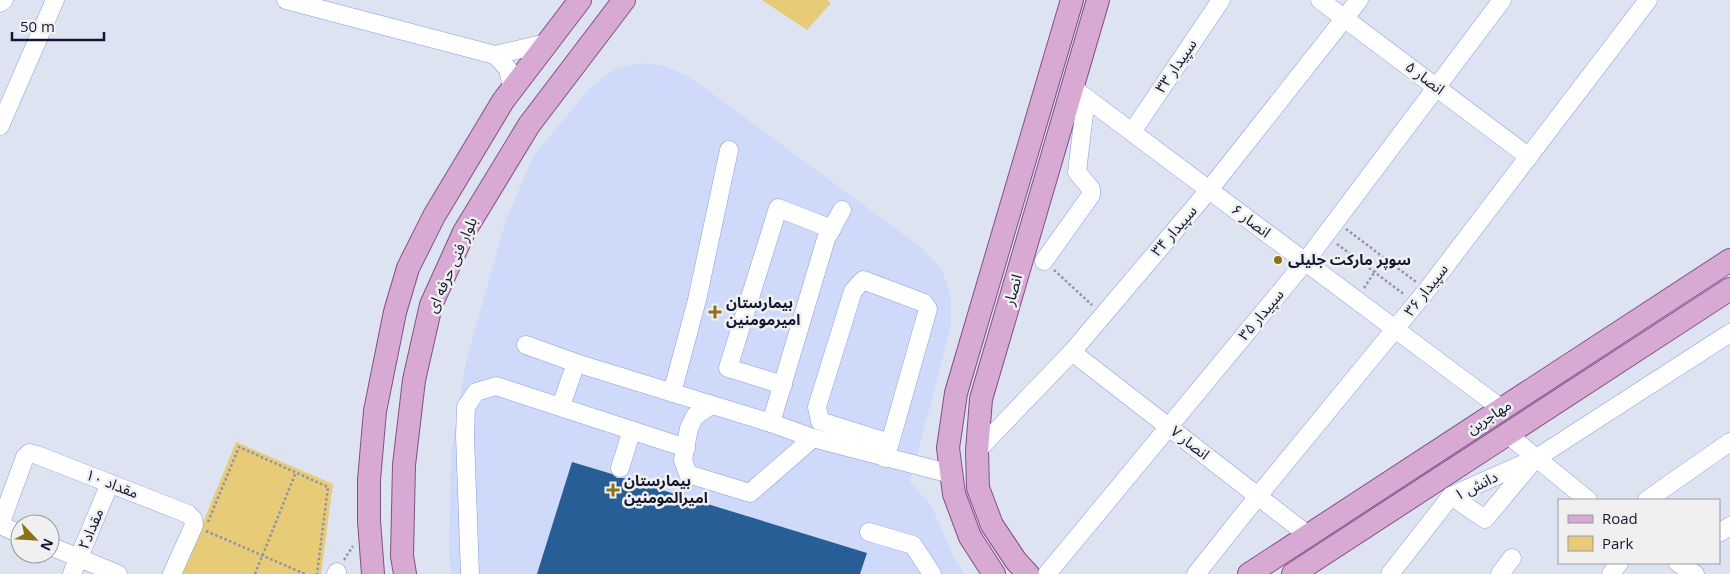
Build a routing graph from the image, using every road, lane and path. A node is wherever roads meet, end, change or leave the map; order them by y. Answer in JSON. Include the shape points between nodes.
{"nodes":[{"id":1,"x":4,"y":0,"type":"edge"},
{"id":2,"x":55,"y":0,"type":"edge"},
{"id":3,"x":286,"y":0,"type":"edge"},
{"id":4,"x":560,"y":0,"type":"edge"},
{"id":5,"x":580,"y":0,"type":"edge"},
{"id":6,"x":624,"y":0,"type":"edge"},
{"id":7,"x":1072,"y":0,"type":"edge"},
{"id":8,"x":1098,"y":0,"type":"edge"},
{"id":9,"x":1221,"y":0,"type":"edge"},
{"id":10,"x":1320,"y":0,"type":"edge"},
{"id":11,"x":1359,"y":0,"type":"edge"},
{"id":12,"x":1502,"y":0,"type":"edge"},
{"id":13,"x":1648,"y":0,"type":"edge"},
{"id":14,"x":0,"y":3,"type":"edge"},
{"id":15,"x":1345,"y":18,"type":"junction"},
{"id":16,"x":552,"y":36,"type":"junction"},
{"id":17,"x":495,"y":55,"type":"junction"},
{"id":18,"x":1050,"y":74,"type":"junction"},
{"id":19,"x":1438,"y":88,"type":"junction"},
{"id":20,"x":1079,"y":93,"type":"junction"},
{"id":21,"x":503,"y":101,"type":"junction"},
{"id":22,"x":0,"y":126,"type":"edge"},
{"id":23,"x":1132,"y":132,"type":"junction"},
{"id":24,"x":729,"y":150,"type":"dead end"},
{"id":25,"x":1530,"y":157,"type":"junction"},
{"id":26,"x":1210,"y":190,"type":"junction"},
{"id":27,"x":842,"y":210,"type":"dead end"},
{"id":28,"x":1336,"y":221,"type":"junction"},
{"id":29,"x":832,"y":229,"type":"junction"},
{"id":30,"x":1325,"y":235,"type":"junction"},
{"id":31,"x":1384,"y":258,"type":"junction"},
{"id":32,"x":1730,"y":260,"type":"edge"},
{"id":33,"x":1044,"y":261,"type":"joint"},
{"id":34,"x":1305,"y":262,"type":"junction"},
{"id":35,"x":1374,"y":272,"type":"junction"},
{"id":36,"x":987,"y":288,"type":"junction"},
{"id":37,"x":1730,"y":289,"type":"edge"},
{"id":38,"x":1011,"y":295,"type":"junction"},
{"id":39,"x":1421,"y":297,"type":"junction"},
{"id":40,"x":1356,"y":300,"type":"junction"},
{"id":41,"x":1103,"y":314,"type":"junction"},
{"id":42,"x":1395,"y":329,"type":"junction"},
{"id":43,"x":1730,"y":333,"type":"edge"},
{"id":44,"x":526,"y":345,"type":"dead end"},
{"id":45,"x":1072,"y":352,"type":"junction"},
{"id":46,"x":576,"y":363,"type":"junction"},
{"id":47,"x":782,"y":385,"type":"junction"},
{"id":48,"x":672,"y":393,"type":"junction"},
{"id":49,"x":711,"y":405,"type":"junction"},
{"id":50,"x":561,"y":406,"type":"junction"},
{"id":51,"x":1502,"y":409,"type":"junction"},
{"id":52,"x":771,"y":423,"type":"junction"},
{"id":53,"x":1168,"y":426,"type":"junction"},
{"id":54,"x":632,"y":430,"type":"junction"},
{"id":55,"x":1507,"y":434,"type":"junction"},
{"id":56,"x":813,"y":438,"type":"junction"},
{"id":57,"x":1730,"y":442,"type":"edge"},
{"id":58,"x":686,"y":448,"type":"junction"},
{"id":59,"x":888,"y":450,"type":"junction"},
{"id":60,"x":977,"y":451,"type":"junction"},
{"id":61,"x":1535,"y":459,"type":"junction"},
{"id":62,"x":620,"y":468,"type":"dead end"},
{"id":63,"x":296,"y":472,"type":"junction"},
{"id":64,"x":951,"y":474,"type":"junction"},
{"id":65,"x":110,"y":483,"type":"junction"},
{"id":66,"x":1258,"y":496,"type":"junction"},
{"id":67,"x":1452,"y":496,"type":"junction"},
{"id":68,"x":1587,"y":499,"type":"edge"},
{"id":69,"x":1648,"y":499,"type":"edge"},
{"id":70,"x":0,"y":525,"type":"edge"},
{"id":71,"x":869,"y":532,"type":"dead end"},
{"id":72,"x":1308,"y":535,"type":"junction"},
{"id":73,"x":60,"y":554,"type":"edge"},
{"id":74,"x":262,"y":555,"type":"junction"},
{"id":75,"x":1512,"y":558,"type":"dead end"},
{"id":76,"x":1676,"y":564,"type":"edge"},
{"id":77,"x":1679,"y":564,"type":"edge"},
{"id":78,"x":75,"y":566,"type":"edge"},
{"id":79,"x":118,"y":574,"type":"edge"},
{"id":80,"x":172,"y":574,"type":"edge"},
{"id":81,"x":255,"y":574,"type":"edge"},
{"id":82,"x":305,"y":574,"type":"edge"},
{"id":83,"x":317,"y":574,"type":"edge"},
{"id":84,"x":373,"y":574,"type":"edge"},
{"id":85,"x":405,"y":574,"type":"edge"},
{"id":86,"x":470,"y":574,"type":"edge"},
{"id":87,"x":932,"y":574,"type":"edge"},
{"id":88,"x":994,"y":574,"type":"edge"},
{"id":89,"x":1028,"y":574,"type":"edge"},
{"id":90,"x":1047,"y":574,"type":"edge"},
{"id":91,"x":1196,"y":574,"type":"edge"},
{"id":92,"x":1249,"y":574,"type":"edge"},
{"id":93,"x":1294,"y":574,"type":"edge"},
{"id":94,"x":1390,"y":574,"type":"edge"},
{"id":95,"x":1500,"y":574,"type":"edge"},
{"id":96,"x":1668,"y":574,"type":"edge"},
{"id":97,"x":1695,"y":574,"type":"edge"}],
"edges":[{"from":1,"to":14,"type":"street"},
{"from":2,"to":22,"type":"street"},
{"from":3,"to":17,"type":"street"},
{"from":4,"to":16,"type":"main road"},
{"from":5,"to":16,"type":"main road"},
{"from":6,"to":85,"type":"main road","name":"بلوار فنی حرفه ای","via":[[529,125],[464,232],[431,305],[414,380],[404,465],[402,556]]},
{"from":7,"to":18,"type":"main road","name":"انصار"},
{"from":8,"to":20,"type":"main road","name":"انصار"},
{"from":9,"to":23,"type":"street","name":"سپیدار ۳۳"},
{"from":10,"to":15,"type":"street","name":"انصار ۵"},
{"from":11,"to":15,"type":"street","name":"سپیدار ۳۴"},
{"from":12,"to":19,"type":"street","name":"سپیدار ۳۵"},
{"from":13,"to":25,"type":"street","name":"سپیدار ۳۶"},
{"from":15,"to":19,"type":"street","name":"انصار ۵"},
{"from":15,"to":26,"type":"street","name":"سپیدار ۳۴"},
{"from":16,"to":17,"type":"street"},
{"from":16,"to":21,"type":"main road"},
{"from":17,"to":21,"type":"street","via":[[508,69],[512,87]]},
{"from":18,"to":20,"type":"main road"},
{"from":18,"to":36,"type":"main road","name":"انصار"},
{"from":19,"to":25,"type":"street","name":"انصار ۵"},
{"from":19,"to":28,"type":"street","name":"سپیدار ۳۵"},
{"from":20,"to":23,"type":"street","name":"انصار ۶"},
{"from":20,"to":33,"type":"street","via":[[1077,172],[1092,195]]},
{"from":20,"to":38,"type":"main road","name":"انصار"},
{"from":21,"to":84,"type":"main road","via":[[434,216],[408,268],[395,312],[375,411],[369,480]]},
{"from":23,"to":26,"type":"street","name":"انصار ۶"},
{"from":24,"to":48,"type":"street","via":[[697,300]]},
{"from":25,"to":39,"type":"street","name":"سپیدار ۳۶"},
{"from":26,"to":34,"type":"street","name":"انصار ۶"},
{"from":26,"to":41,"type":"street","name":"سپیدار ۳۴"},
{"from":27,"to":29,"type":"street"},
{"from":28,"to":30,"type":"street","name":"سپیدار ۳۵"},
{"from":28,"to":31,"type":"path"},
{"from":29,"to":47,"type":"street","via":[[826,239]]},
{"from":29,"to":47,"type":"street","via":[[778,208],[728,368]]},
{"from":30,"to":34,"type":"street","name":"سپیدار ۳۵"},
{"from":30,"to":35,"type":"path"},
{"from":31,"to":35,"type":"path"},
{"from":31,"to":39,"type":"path"},
{"from":32,"to":51,"type":"main road","name":"مهاجرین"},
{"from":33,"to":41,"type":"path"},
{"from":34,"to":40,"type":"street","name":"انصار ۶"},
{"from":34,"to":53,"type":"street","name":"سپیدار ۳۵"},
{"from":35,"to":39,"type":"path"},
{"from":35,"to":40,"type":"path"},
{"from":36,"to":38,"type":"main road"},
{"from":36,"to":64,"type":"main road","name":"انصار","via":[[956,393],[948,448]]},
{"from":37,"to":55,"type":"main road","name":"مهاجرین"},
{"from":38,"to":60,"type":"main road","name":"انصار","via":[[981,398]]},
{"from":39,"to":42,"type":"street","name":"سپیدار ۳۶"},
{"from":40,"to":42,"type":"street","name":"انصار ۶"},
{"from":41,"to":45,"type":"street","name":"سپیدار ۳۴"},
{"from":42,"to":51,"type":"street","name":"انصار ۶"},
{"from":42,"to":66,"type":"street","name":"سپیدار ۳۶"},
{"from":43,"to":61,"type":"street"},
{"from":44,"to":46,"type":"street"},
{"from":45,"to":53,"type":"street","name":"انصار ۷"},
{"from":45,"to":60,"type":"street","name":"سپیدار ۳۴"},
{"from":46,"to":48,"type":"street"},
{"from":46,"to":50,"type":"street"},
{"from":47,"to":52,"type":"street"},
{"from":48,"to":49,"type":"street"},
{"from":49,"to":52,"type":"street"},
{"from":49,"to":58,"type":"street","via":[[695,416],[689,428]]},
{"from":50,"to":54,"type":"street"},
{"from":50,"to":86,"type":"street","via":[[496,386],[476,392],[466,407]]},
{"from":51,"to":72,"type":"main road","name":"مهاجرین"},
{"from":52,"to":56,"type":"street"},
{"from":53,"to":66,"type":"street","name":"انصار ۷"},
{"from":53,"to":90,"type":"street","name":"سپیدار ۳۵"},
{"from":54,"to":58,"type":"street"},
{"from":54,"to":62,"type":"street"},
{"from":55,"to":61,"type":"street"},
{"from":55,"to":93,"type":"main road","name":"مهاجرین"},
{"from":56,"to":58,"type":"street","via":[[750,493],[688,474],[683,460]]},
{"from":56,"to":59,"type":"street"},
{"from":57,"to":69,"type":"street"},
{"from":59,"to":59,"type":"street","via":[[928,309],[924,303],[863,280],[853,291],[816,407],[820,422]]},
{"from":59,"to":64,"type":"street"},
{"from":60,"to":89,"type":"main road","name":"انصار","via":[[978,488],[992,525]]},
{"from":61,"to":67,"type":"street","name":"دانش ۱"},
{"from":61,"to":67,"type":"street","via":[[1485,519]]},
{"from":61,"to":68,"type":"street"},
{"from":63,"to":74,"type":"path"},
{"from":63,"to":74,"type":"path","via":[[239,447],[208,522],[205,531]]},
{"from":63,"to":83,"type":"path","via":[[328,487]]},
{"from":64,"to":88,"type":"main road","name":"انصار","via":[[954,494],[970,537]]},
{"from":65,"to":70,"type":"street","name":"مقداد ۱۰","via":[[29,453]]},
{"from":65,"to":78,"type":"street","name":"مقداد۲"},
{"from":65,"to":80,"type":"street","name":"مقداد ۱۰","via":[[188,514],[193,519],[194,525]]},
{"from":66,"to":72,"type":"street","name":"انصار ۷"},
{"from":66,"to":91,"type":"street","name":"سپیدار ۳۶"},
{"from":67,"to":94,"type":"street","name":"دانش ۱"},
{"from":71,"to":87,"type":"street","via":[[913,546]]},
{"from":72,"to":92,"type":"main road","name":"مهاجرین"},
{"from":73,"to":78,"type":"street"},
{"from":74,"to":81,"type":"path"},
{"from":74,"to":82,"type":"path"},
{"from":75,"to":95,"type":"street"},
{"from":76,"to":96,"type":"street"},
{"from":77,"to":97,"type":"street"},
{"from":78,"to":79,"type":"street"}]}
